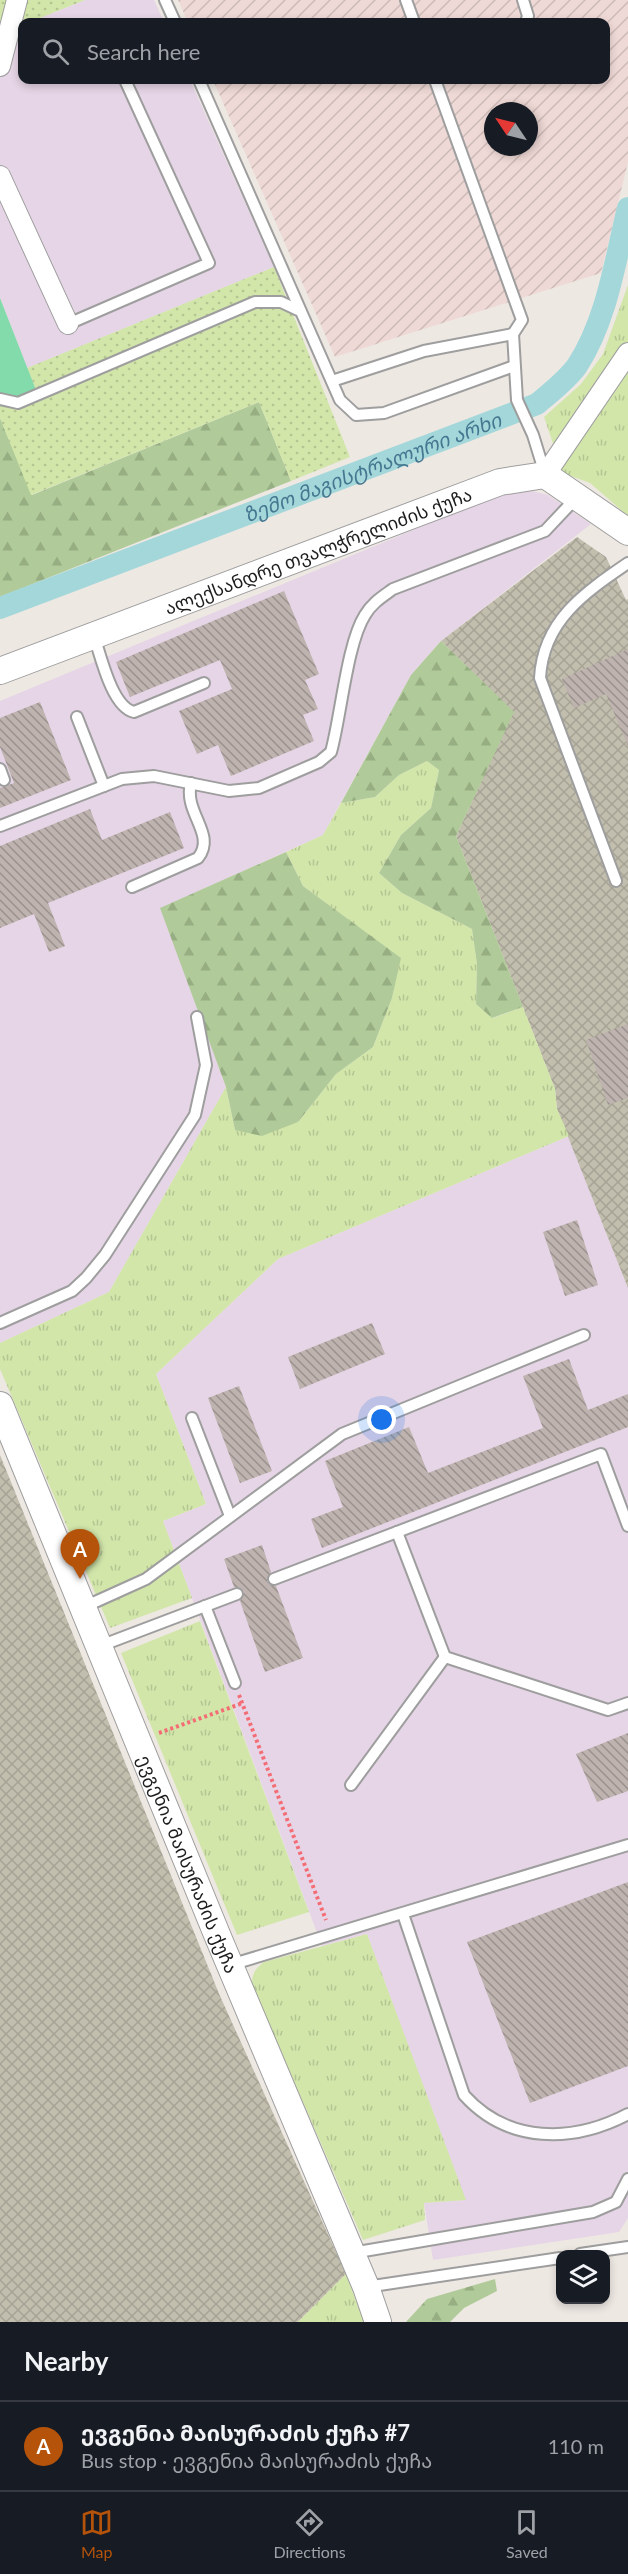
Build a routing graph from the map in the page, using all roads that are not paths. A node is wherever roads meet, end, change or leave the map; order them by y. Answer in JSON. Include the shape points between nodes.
{"nodes":[{"id":1,"x":17,"y":0,"type":"edge"},
{"id":2,"x":165,"y":0,"type":"edge"},
{"id":3,"x":406,"y":0,"type":"edge"},
{"id":4,"x":524,"y":0,"type":"edge"},
{"id":5,"x":173,"y":18,"type":"edge"},
{"id":6,"x":413,"y":18,"type":"edge"},
{"id":7,"x":527,"y":18,"type":"edge"},
{"id":8,"x":0,"y":66,"type":"edge"},
{"id":9,"x":127,"y":84,"type":"edge"},
{"id":10,"x":201,"y":84,"type":"edge"},
{"id":11,"x":436,"y":84,"type":"edge"},
{"id":12,"x":0,"y":176,"type":"edge"},
{"id":13,"x":298,"y":310,"type":"junction"},
{"id":14,"x":68,"y":324,"type":"joint"},
{"id":15,"x":513,"y":334,"type":"junction"},
{"id":16,"x":628,"y":353,"type":"edge"},
{"id":17,"x":514,"y":366,"type":"junction"},
{"id":18,"x":332,"y":381,"type":"junction"},
{"id":19,"x":0,"y":399,"type":"edge"},
{"id":20,"x":545,"y":475,"type":"junction"},
{"id":21,"x":577,"y":497,"type":"junction"},
{"id":22,"x":628,"y":532,"type":"edge"},
{"id":23,"x":628,"y":563,"type":"edge"},
{"id":24,"x":94,"y":636,"type":"junction"},
{"id":25,"x":0,"y":671,"type":"edge"},
{"id":26,"x":204,"y":683,"type":"dead end"},
{"id":27,"x":77,"y":717,"type":"dead end"},
{"id":28,"x":0,"y":770,"type":"edge"},
{"id":29,"x":4,"y":780,"type":"dead end"},
{"id":30,"x":191,"y":783,"type":"junction"},
{"id":31,"x":104,"y":786,"type":"junction"},
{"id":32,"x":0,"y":826,"type":"edge"},
{"id":33,"x":616,"y":881,"type":"dead end"},
{"id":34,"x":132,"y":887,"type":"dead end"},
{"id":35,"x":197,"y":1017,"type":"dead end"},
{"id":36,"x":0,"y":1323,"type":"edge"},
{"id":37,"x":584,"y":1335,"type":"dead end"},
{"id":38,"x":0,"y":1405,"type":"edge"},
{"id":39,"x":192,"y":1418,"type":"dead end"},
{"id":40,"x":230,"y":1516,"type":"junction"},
{"id":41,"x":628,"y":1526,"type":"edge"},
{"id":42,"x":397,"y":1532,"type":"junction"},
{"id":43,"x":274,"y":1579,"type":"dead end"},
{"id":44,"x":237,"y":1594,"type":"dead end"},
{"id":45,"x":205,"y":1606,"type":"junction"},
{"id":46,"x":84,"y":1607,"type":"junction"},
{"id":47,"x":100,"y":1646,"type":"junction"},
{"id":48,"x":445,"y":1657,"type":"junction"},
{"id":49,"x":235,"y":1683,"type":"road end"},
{"id":50,"x":628,"y":1703,"type":"edge"},
{"id":51,"x":351,"y":1785,"type":"dead end"},
{"id":52,"x":628,"y":1845,"type":"edge"},
{"id":53,"x":403,"y":1914,"type":"junction"},
{"id":54,"x":230,"y":1965,"type":"junction"},
{"id":55,"x":628,"y":2114,"type":"edge"},
{"id":56,"x":628,"y":2179,"type":"edge"},
{"id":57,"x":628,"y":2247,"type":"edge"},
{"id":58,"x":607,"y":2250,"type":"edge"},
{"id":59,"x":352,"y":2253,"type":"junction"},
{"id":60,"x":556,"y":2259,"type":"edge"},
{"id":61,"x":366,"y":2287,"type":"junction"},
{"id":62,"x":378,"y":2322,"type":"edge"}],
"edges":[{"from":1,"to":8,"type":"street"},
{"from":2,"to":5,"type":"lane"},
{"from":3,"to":6,"type":"lane"},
{"from":4,"to":7,"type":"lane"},
{"from":9,"to":14,"type":"lane","via":[[209,262]]},
{"from":10,"to":13,"type":"lane"},
{"from":11,"to":15,"type":"lane","via":[[522,320]]},
{"from":12,"to":14,"type":"street"},
{"from":13,"to":18,"type":"lane"},
{"from":13,"to":19,"type":"lane","via":[[281,302],[255,302],[18,403]]},
{"from":15,"to":17,"type":"lane"},
{"from":15,"to":18,"type":"lane","via":[[424,351]]},
{"from":16,"to":20,"type":"street"},
{"from":17,"to":18,"type":"lane","via":[[384,412],[356,415],[340,400]]},
{"from":17,"to":20,"type":"lane","via":[[517,399]]},
{"from":20,"to":21,"type":"street"},
{"from":20,"to":24,"type":"street","name":"ალექსანდრე თვალჭრელიძის ქუჩა","via":[[500,482]]},
{"from":21,"to":22,"type":"street"},
{"from":21,"to":30,"type":"lane","via":[[545,531],[376,600],[364,615],[356,636],[331,752],[319,762],[259,788],[229,791]]},
{"from":23,"to":33,"type":"lane","via":[[586,592],[556,626],[542,655],[540,678]]},
{"from":24,"to":25,"type":"street","name":"ალექსანდრე თვალჭრელიძის ქუჩა"},
{"from":24,"to":26,"type":"lane","via":[[117,701],[125,710],[134,712]]},
{"from":27,"to":31,"type":"lane"},
{"from":28,"to":29,"type":"lane"},
{"from":30,"to":31,"type":"lane","via":[[154,776],[122,778]]},
{"from":30,"to":34,"type":"lane","via":[[189,799],[205,841],[204,850],[198,858]]},
{"from":31,"to":32,"type":"lane"},
{"from":35,"to":36,"type":"lane","via":[[206,1065],[195,1115],[105,1255],[72,1291]]},
{"from":37,"to":40,"type":"lane","via":[[342,1434]]},
{"from":38,"to":46,"type":"street","name":"ევგენია მაისურაძის ქუჩა"},
{"from":39,"to":40,"type":"lane"},
{"from":40,"to":46,"type":"lane","via":[[146,1579]]},
{"from":41,"to":42,"type":"lane","via":[[601,1454]]},
{"from":42,"to":43,"type":"lane"},
{"from":42,"to":48,"type":"lane"},
{"from":44,"to":45,"type":"lane"},
{"from":45,"to":47,"type":"lane"},
{"from":45,"to":49,"type":"lane"},
{"from":46,"to":47,"type":"street","name":"ევგენია მაისურაძის ქუჩა"},
{"from":47,"to":54,"type":"street","name":"ევგენია მაისურაძის ქუჩა"},
{"from":48,"to":50,"type":"lane","via":[[608,1710]]},
{"from":48,"to":51,"type":"lane"},
{"from":52,"to":53,"type":"lane"},
{"from":53,"to":54,"type":"lane"},
{"from":53,"to":55,"type":"lane","via":[[464,2095],[475,2107],[506,2125],[536,2134],[566,2135],[609,2124]]},
{"from":54,"to":59,"type":"street","name":"ევგენია მაისურაძის ქუჩა"},
{"from":56,"to":59,"type":"lane","via":[[616,2202],[594,2212]]},
{"from":57,"to":58,"type":"lane"},
{"from":59,"to":61,"type":"street","name":"ევგენია მაისურაძის ქუჩა"},
{"from":60,"to":61,"type":"lane"},
{"from":61,"to":62,"type":"street","name":"ევგენია მაისურაძის ქუჩა"}]}
